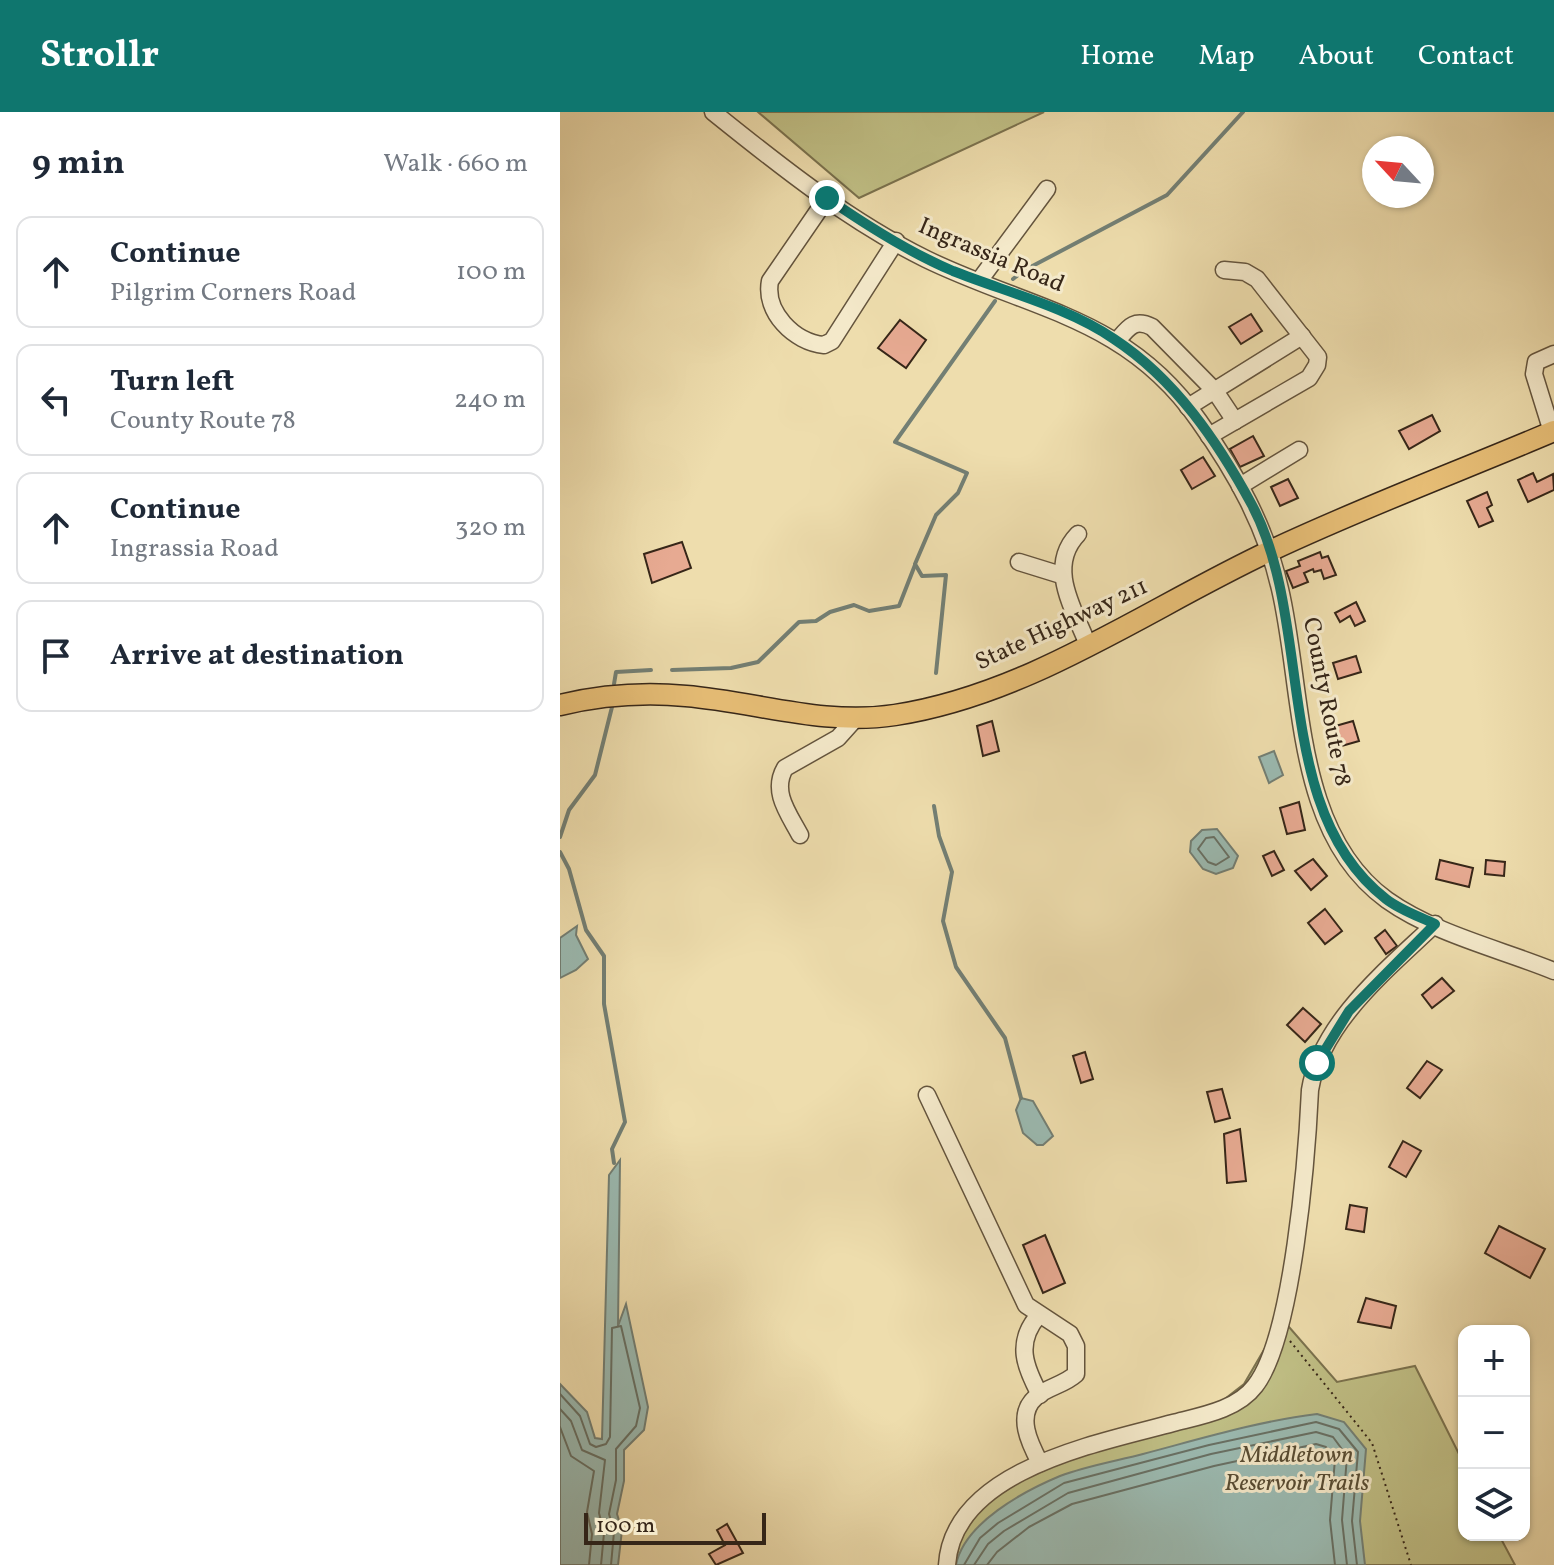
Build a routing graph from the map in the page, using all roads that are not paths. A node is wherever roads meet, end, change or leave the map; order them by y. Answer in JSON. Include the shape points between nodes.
{"nodes":[{"id":1,"x":713,"y":112,"type":"edge"},
{"id":2,"x":1047,"y":189,"type":"dead end"},
{"id":3,"x":827,"y":198,"type":"junction"},
{"id":4,"x":896,"y":241,"type":"junction"},
{"id":5,"x":1224,"y":270,"type":"dead end"},
{"id":6,"x":979,"y":281,"type":"junction"},
{"id":7,"x":1302,"y":336,"type":"junction"},
{"id":8,"x":1117,"y":341,"type":"junction"},
{"id":9,"x":1554,"y":354,"type":"edge"},
{"id":10,"x":1215,"y":391,"type":"junction"},
{"id":11,"x":1188,"y":407,"type":"junction"},
{"id":12,"x":1235,"y":421,"type":"junction"},
{"id":13,"x":1553,"y":431,"type":"edge"},
{"id":14,"x":1209,"y":436,"type":"junction"},
{"id":15,"x":1299,"y":450,"type":"dead end"},
{"id":16,"x":1240,"y":486,"type":"junction"},
{"id":17,"x":1078,"y":534,"type":"dead end"},
{"id":18,"x":1270,"y":551,"type":"junction"},
{"id":19,"x":1019,"y":562,"type":"dead end"},
{"id":20,"x":1061,"y":575,"type":"junction"},
{"id":21,"x":1088,"y":645,"type":"junction"},
{"id":22,"x":560,"y":705,"type":"edge"},
{"id":23,"x":856,"y":718,"type":"junction"},
{"id":24,"x":800,"y":835,"type":"dead end"},
{"id":25,"x":1435,"y":924,"type":"junction"},
{"id":26,"x":1554,"y":971,"type":"edge"},
{"id":27,"x":927,"y":1095,"type":"dead end"},
{"id":28,"x":1038,"y":1316,"type":"junction"},
{"id":29,"x":1040,"y":1395,"type":"junction"},
{"id":30,"x":1040,"y":1463,"type":"junction"},
{"id":31,"x":947,"y":1565,"type":"edge"}],
"edges":[{"from":1,"to":3,"type":"street","name":"Ingrassia Road"},
{"from":2,"to":6,"type":"street"},
{"from":3,"to":4,"type":"street","name":"Ingrassia Road"},
{"from":3,"to":4,"type":"street","via":[[770,281],[768,292],[781,322],[806,339],[817,344],[832,341]]},
{"from":4,"to":6,"type":"street","name":"Ingrassia Road"},
{"from":5,"to":7,"type":"street","via":[[1257,279]]},
{"from":6,"to":8,"type":"street","name":"Ingrassia Road","via":[[1072,316]]},
{"from":7,"to":10,"type":"street"},
{"from":7,"to":12,"type":"street","via":[[1318,357],[1313,373]]},
{"from":8,"to":10,"type":"street","via":[[1132,324],[1145,324]]},
{"from":8,"to":11,"type":"street","name":"Ingrassia Road","via":[[1154,368]]},
{"from":9,"to":13,"type":"street","via":[[1536,362],[1534,374]]},
{"from":10,"to":11,"type":"street"},
{"from":10,"to":12,"type":"street"},
{"from":11,"to":14,"type":"street","name":"Ingrassia Road"},
{"from":12,"to":14,"type":"street"},
{"from":13,"to":18,"type":"main road","name":"State Highway 211"},
{"from":14,"to":16,"type":"street","name":"Ingrassia Road"},
{"from":15,"to":16,"type":"street"},
{"from":16,"to":18,"type":"street","name":"Ingrassia Road"},
{"from":17,"to":20,"type":"street","via":[[1070,542]]},
{"from":18,"to":21,"type":"main road","name":"State Highway 211"},
{"from":18,"to":25,"type":"street","name":"County Route 78","via":[[1321,807],[1365,881],[1388,900]]},
{"from":19,"to":20,"type":"street"},
{"from":20,"to":21,"type":"street"},
{"from":21,"to":23,"type":"main road","name":"State Highway 211","via":[[941,706]]},
{"from":22,"to":23,"type":"main road","name":"State Highway 211","via":[[635,694],[687,696],[813,717]]},
{"from":23,"to":24,"type":"street","via":[[838,738],[785,768],[780,777],[779,793]]},
{"from":25,"to":26,"type":"street","name":"County Route 78"},
{"from":25,"to":30,"type":"street","via":[[1349,1011],[1317,1063],[1291,1271],[1279,1327],[1253,1389],[1238,1402]]},
{"from":27,"to":28,"type":"street","via":[[1026,1305]]},
{"from":28,"to":29,"type":"street","via":[[1022,1357]]},
{"from":28,"to":29,"type":"street","via":[[1070,1334],[1077,1360],[1076,1374]]},
{"from":29,"to":30,"type":"street","via":[[1033,1398],[1025,1421],[1026,1437]]},
{"from":30,"to":31,"type":"street","via":[[971,1508],[957,1524]]}]}
